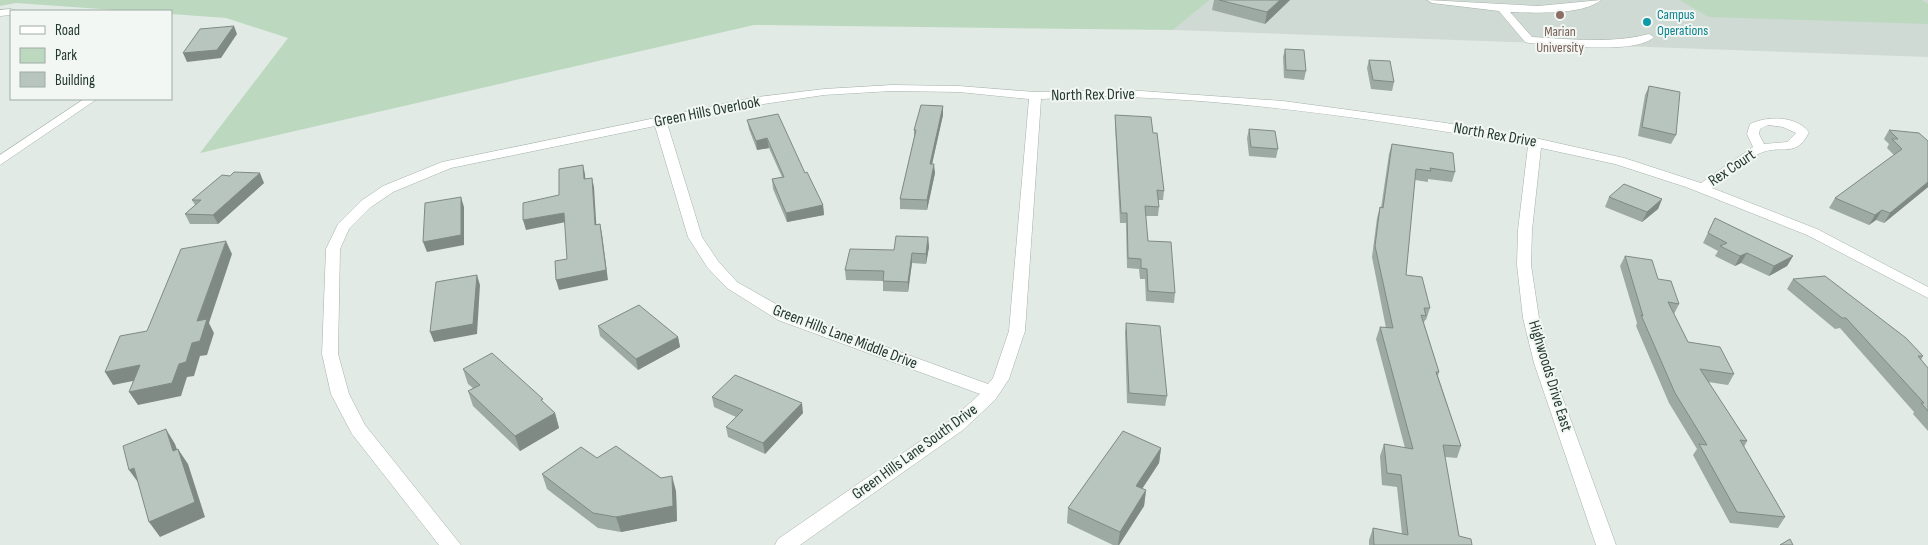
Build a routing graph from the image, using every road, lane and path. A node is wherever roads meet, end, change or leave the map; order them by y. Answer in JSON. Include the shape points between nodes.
{"nodes":[{"id":1,"x":1432,"y":0,"type":"edge"},
{"id":2,"x":1596,"y":0,"type":"edge"},
{"id":3,"x":1501,"y":7,"type":"junction"},
{"id":4,"x":1649,"y":37,"type":"dead end"},
{"id":5,"x":1035,"y":96,"type":"junction"},
{"id":6,"x":90,"y":100,"type":"edge"},
{"id":7,"x":660,"y":122,"type":"junction"},
{"id":8,"x":1535,"y":142,"type":"junction"},
{"id":9,"x":1760,"y":148,"type":"dead end"},
{"id":10,"x":0,"y":161,"type":"edge"},
{"id":11,"x":1703,"y":188,"type":"junction"},
{"id":12,"x":1928,"y":293,"type":"edge"},
{"id":13,"x":992,"y":392,"type":"junction"},
{"id":14,"x":451,"y":545,"type":"edge"},
{"id":15,"x":785,"y":545,"type":"edge"},
{"id":16,"x":1606,"y":545,"type":"edge"}],
"edges":[{"from":1,"to":3,"type":"street"},
{"from":2,"to":3,"type":"street","via":[[1560,9]]},
{"from":3,"to":4,"type":"street","via":[[1528,40],[1619,43]]},
{"from":5,"to":7,"type":"street","name":"Green Hills Overlook","via":[[942,88],[849,90],[757,101]]},
{"from":5,"to":8,"type":"street","name":"North Rex Drive","via":[[1127,93],[1257,102],[1391,118]]},
{"from":5,"to":13,"type":"street","name":"Green Hills Lane South Drive","via":[[1017,331],[1001,379]]},
{"from":6,"to":10,"type":"street"},
{"from":7,"to":13,"type":"street","name":"Green Hills Lane Middle Drive","via":[[697,242],[732,285],[767,308],[794,320]]},
{"from":7,"to":14,"type":"street","name":"Green Hills Overlook","via":[[455,162],[427,171],[388,189],[351,216],[334,244],[332,366],[344,402],[358,429]]},
{"from":8,"to":11,"type":"street","name":"North Rex Drive","via":[[1619,162]]},
{"from":8,"to":16,"type":"street","name":"Highwoods Drive East","via":[[1524,265],[1531,318],[1542,363]]},
{"from":9,"to":11,"type":"street","name":"Rex Court"},
{"from":11,"to":12,"type":"street","name":"North Rex Drive","via":[[1812,232]]},
{"from":13,"to":15,"type":"street","name":"Green Hills Lane South Drive","via":[[957,425]]}]}
